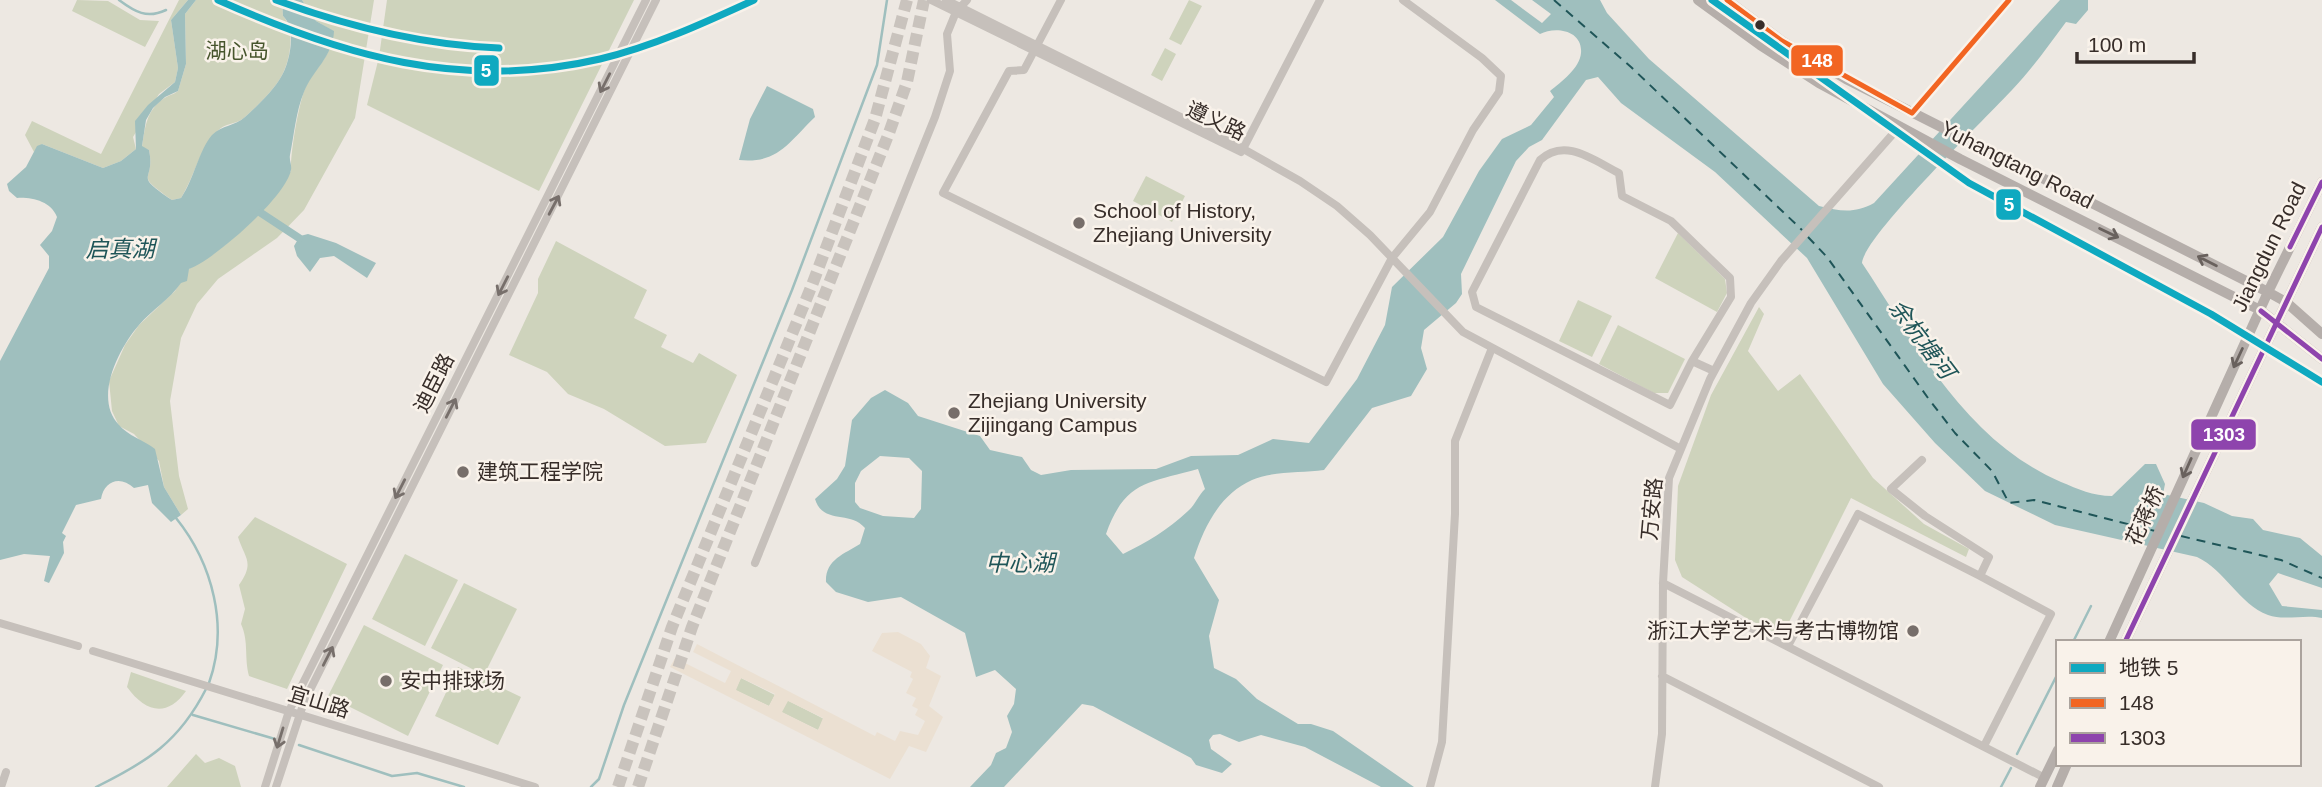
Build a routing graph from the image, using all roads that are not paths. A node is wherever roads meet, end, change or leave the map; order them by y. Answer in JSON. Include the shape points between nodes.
{"nodes":[{"id":1,"x":646,"y":0,"type":"edge"},
{"id":2,"x":656,"y":0,"type":"edge"},
{"id":3,"x":931,"y":0,"type":"edge"},
{"id":4,"x":1061,"y":0,"type":"edge"},
{"id":5,"x":1320,"y":0,"type":"edge"},
{"id":6,"x":1402,"y":0,"type":"edge"},
{"id":7,"x":1698,"y":0,"type":"edge"},
{"id":8,"x":1727,"y":0,"type":"edge"},
{"id":9,"x":2009,"y":0,"type":"edge"},
{"id":10,"x":956,"y":4,"type":"edge"},
{"id":11,"x":1037,"y":50,"type":"junction"},
{"id":12,"x":1912,"y":113,"type":"junction"},
{"id":13,"x":1899,"y":127,"type":"junction"},
{"id":14,"x":1243,"y":149,"type":"junction"},
{"id":15,"x":1253,"y":156,"type":"junction"},
{"id":16,"x":2322,"y":182,"type":"edge"},
{"id":17,"x":2322,"y":227,"type":"edge"},
{"id":18,"x":1392,"y":258,"type":"junction"},
{"id":19,"x":2268,"y":292,"type":"junction"},
{"id":20,"x":2286,"y":303,"type":"junction"},
{"id":21,"x":2260,"y":310,"type":"junction"},
{"id":22,"x":2277,"y":322,"type":"junction"},
{"id":23,"x":2322,"y":334,"type":"edge"},
{"id":24,"x":1492,"y":348,"type":"junction"},
{"id":25,"x":2322,"y":359,"type":"edge"},
{"id":26,"x":1692,"y":361,"type":"junction"},
{"id":27,"x":1714,"y":371,"type":"junction"},
{"id":28,"x":2215,"y":406,"type":"joint"},
{"id":29,"x":2231,"y":416,"type":"joint"},
{"id":30,"x":1681,"y":449,"type":"junction"},
{"id":31,"x":1922,"y":460,"type":"dead end"},
{"id":32,"x":755,"y":564,"type":"dead end"},
{"id":33,"x":1980,"y":576,"type":"junction"},
{"id":34,"x":1663,"y":583,"type":"junction"},
{"id":35,"x":0,"y":623,"type":"edge"},
{"id":36,"x":2110,"y":640,"type":"edge"},
{"id":37,"x":2126,"y":640,"type":"edge"},
{"id":38,"x":78,"y":646,"type":"dead end"},
{"id":39,"x":1788,"y":646,"type":"junction"},
{"id":40,"x":93,"y":651,"type":"dead end"},
{"id":41,"x":1662,"y":676,"type":"junction"},
{"id":42,"x":289,"y":711,"type":"junction"},
{"id":43,"x":299,"y":714,"type":"junction"},
{"id":44,"x":1984,"y":746,"type":"junction"},
{"id":45,"x":2056,"y":754,"type":"edge"},
{"id":46,"x":2066,"y":766,"type":"edge"},
{"id":47,"x":2042,"y":782,"type":"edge"},
{"id":48,"x":1431,"y":785,"type":"edge"},
{"id":49,"x":265,"y":787,"type":"edge"},
{"id":50,"x":275,"y":787,"type":"edge"},
{"id":51,"x":536,"y":787,"type":"edge"},
{"id":52,"x":1655,"y":787,"type":"edge"},
{"id":53,"x":1879,"y":787,"type":"edge"},
{"id":54,"x":2057,"y":787,"type":"edge"}],
"edges":[{"from":1,"to":42,"type":"street","name":"迪臣路","one_way":true},
{"from":43,"to":2,"type":"street","name":"迪臣路","one_way":true},
{"from":3,"to":10,"type":"street","name":"遵义路"},
{"from":4,"to":11,"type":"street"},
{"from":5,"to":14,"type":"street"},
{"from":6,"to":18,"type":"street","via":[[1500,76],[1499,92],[1430,212]]},
{"from":7,"to":13,"type":"main road","name":"Yuhangtang Road","via":[[1809,77]]},
{"from":8,"to":12,"type":"main road","name":"Yuhangtang Road","via":[[1793,47]]},
{"from":9,"to":12,"type":"street"},
{"from":10,"to":11,"type":"street","name":"遵义路"},
{"from":10,"to":32,"type":"street","via":[[947,33],[950,71],[936,117]]},
{"from":11,"to":14,"type":"street","name":"遵义路"},
{"from":11,"to":15,"type":"street","name":"遵义路","via":[[1228,148]]},
{"from":11,"to":18,"type":"street","via":[[1024,70],[1009,71],[943,193],[1326,382]]},
{"from":19,"to":12,"type":"main road","name":"Yuhangtang Road","one_way":true},
{"from":13,"to":21,"type":"main road","name":"Yuhangtang Road","one_way":true},
{"from":13,"to":27,"type":"street","name":"万安路","via":[[1782,261],[1751,303]]},
{"from":14,"to":15,"type":"street","name":"遵义路"},
{"from":15,"to":18,"type":"street","via":[[1337,206]]},
{"from":16,"to":19,"type":"main road","name":"Jiangdun Road"},
{"from":17,"to":20,"type":"main road","name":"Jiangdun Road"},
{"from":18,"to":24,"type":"street","via":[[1463,332]]},
{"from":19,"to":20,"type":"main road","name":"Yuhangtang Road"},
{"from":19,"to":21,"type":"main road","name":"Jiangdun Road"},
{"from":20,"to":22,"type":"main road","name":"Jiangdun Road"},
{"from":20,"to":23,"type":"main road","name":"Yuhangtang Road"},
{"from":21,"to":22,"type":"main road","name":"Yuhangtang Road"},
{"from":21,"to":28,"type":"main road","name":"Jiangdun Road","one_way":true},
{"from":22,"to":25,"type":"main road","name":"Yuhangtang Road"},
{"from":22,"to":29,"type":"main road","name":"Jiangdun Road"},
{"from":24,"to":30,"type":"street"},
{"from":24,"to":48,"type":"street","via":[[1455,441],[1442,742]]},
{"from":26,"to":26,"type":"street","via":[[1670,405],[1476,307],[1472,292],[1540,160],[1549,151],[1561,148],[1579,153],[1619,173],[1622,197],[1671,221],[1730,278],[1731,297]]},
{"from":26,"to":27,"type":"street"},
{"from":27,"to":30,"type":"street","name":"万安路"},
{"from":28,"to":36,"type":"main road","name":"花蒋桥","one_way":true},
{"from":29,"to":37,"type":"main road","name":"花蒋桥"},
{"from":30,"to":34,"type":"street","name":"万安路","via":[[1669,478]]},
{"from":31,"to":33,"type":"street","via":[[1891,489],[1989,557]]},
{"from":33,"to":39,"type":"street","via":[[1858,514]]},
{"from":33,"to":44,"type":"street","via":[[2051,614]]},
{"from":34,"to":39,"type":"street"},
{"from":34,"to":41,"type":"street","name":"万安路"},
{"from":35,"to":38,"type":"street"},
{"from":39,"to":44,"type":"street"},
{"from":40,"to":42,"type":"street","name":"宜山路"},
{"from":41,"to":52,"type":"street","name":"万安路","via":[[1662,734]]},
{"from":41,"to":53,"type":"street"},
{"from":42,"to":43,"type":"street","name":"宜山路"},
{"from":42,"to":49,"type":"street","name":"迪臣路","one_way":true},
{"from":43,"to":50,"type":"street","name":"迪臣路"},
{"from":43,"to":51,"type":"street","name":"宜山路"},
{"from":44,"to":47,"type":"street"},
{"from":45,"to":47,"type":"main road"},
{"from":46,"to":54,"type":"main road"}]}
